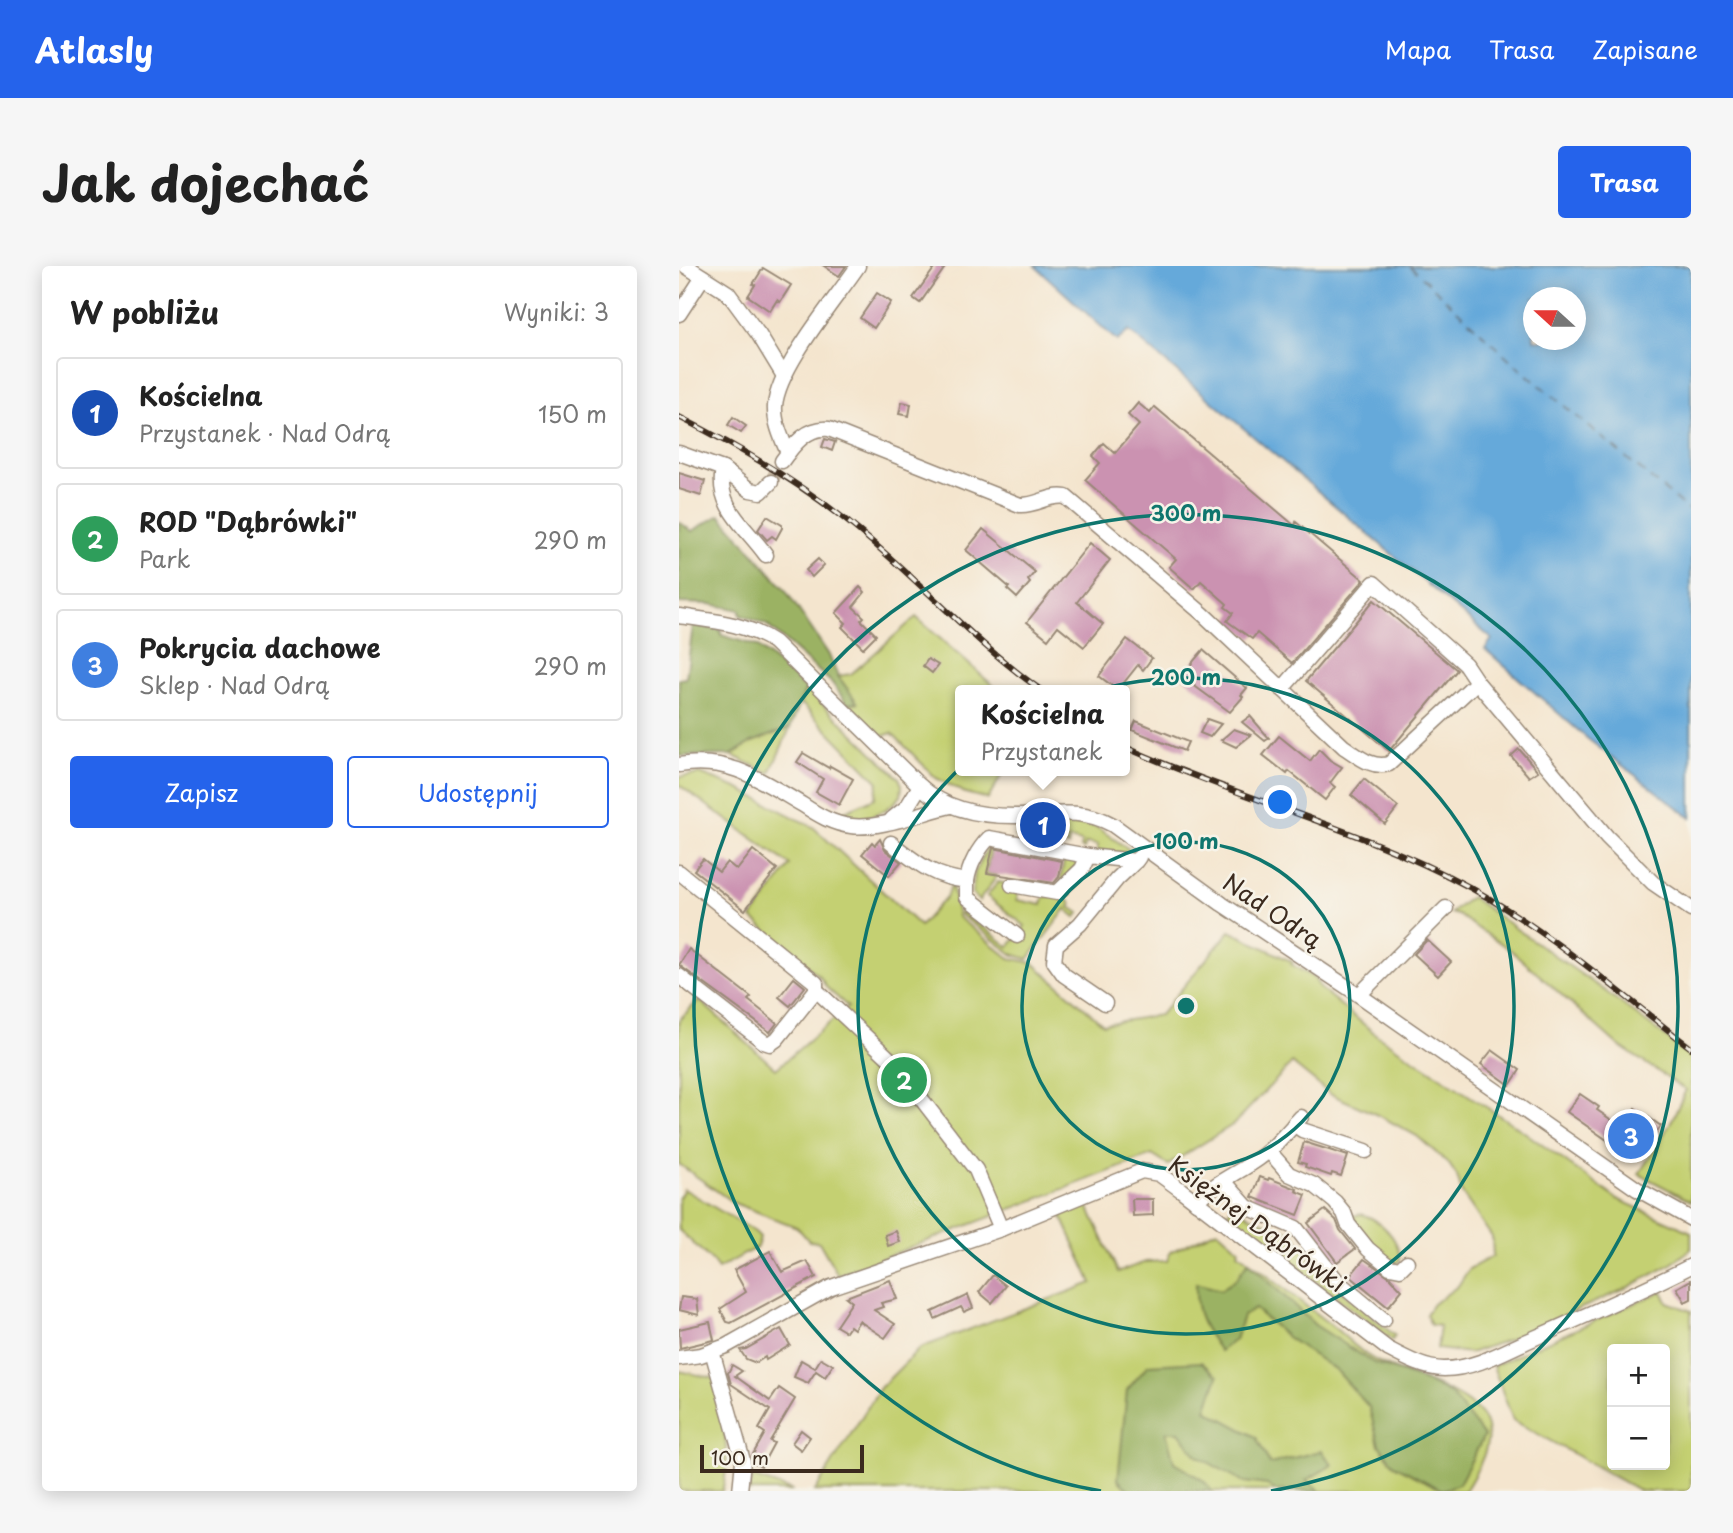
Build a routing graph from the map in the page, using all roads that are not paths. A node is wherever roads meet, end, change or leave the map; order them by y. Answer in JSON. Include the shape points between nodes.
{"nodes":[{"id":1,"x":686,"y":266,"type":"edge"},
{"id":2,"x":858,"y":266,"type":"edge"},
{"id":3,"x":703,"y":277,"type":"junction"},
{"id":4,"x":679,"y":314,"type":"edge"},
{"id":5,"x":784,"y":376,"type":"junction"},
{"id":6,"x":679,"y":453,"type":"edge"},
{"id":7,"x":723,"y":469,"type":"junction"},
{"id":8,"x":771,"y":482,"type":"dead end"},
{"id":9,"x":766,"y":555,"type":"dead end"},
{"id":10,"x":679,"y":616,"type":"edge"},
{"id":11,"x":1477,"y":682,"type":"junction"},
{"id":12,"x":1282,"y":689,"type":"junction"},
{"id":13,"x":679,"y":765,"type":"edge"},
{"id":14,"x":921,"y":786,"type":"junction"},
{"id":15,"x":951,"y":806,"type":"junction"},
{"id":16,"x":994,"y":814,"type":"junction"},
{"id":17,"x":889,"y":821,"type":"junction"},
{"id":18,"x":989,"y":838,"type":"junction"},
{"id":19,"x":891,"y":843,"type":"dead end"},
{"id":20,"x":1146,"y":848,"type":"junction"},
{"id":21,"x":1088,"y":856,"type":"junction"},
{"id":22,"x":1136,"y":861,"type":"junction"},
{"id":23,"x":679,"y":872,"type":"edge"},
{"id":24,"x":967,"y":881,"type":"junction"},
{"id":25,"x":1012,"y":885,"type":"dead end"},
{"id":26,"x":1446,"y":908,"type":"dead end"},
{"id":27,"x":1691,"y":909,"type":"edge"},
{"id":28,"x":1017,"y":936,"type":"dead end"},
{"id":29,"x":679,"y":976,"type":"edge"},
{"id":30,"x":816,"y":986,"type":"junction"},
{"id":31,"x":1359,"y":995,"type":"junction"},
{"id":32,"x":1105,"y":1003,"type":"dead end"},
{"id":33,"x":1366,"y":1150,"type":"dead end"},
{"id":34,"x":1269,"y":1152,"type":"junction"},
{"id":35,"x":1225,"y":1182,"type":"junction"},
{"id":36,"x":1196,"y":1202,"type":"junction"},
{"id":37,"x":1691,"y":1219,"type":"edge"},
{"id":38,"x":1001,"y":1229,"type":"junction"},
{"id":39,"x":1407,"y":1262,"type":"dead end"},
{"id":40,"x":1691,"y":1266,"type":"edge"},
{"id":41,"x":1384,"y":1320,"type":"dead end"},
{"id":42,"x":712,"y":1351,"type":"junction"},
{"id":43,"x":679,"y":1358,"type":"edge"},
{"id":44,"x":740,"y":1491,"type":"edge"}],
"edges":[{"from":1,"to":3,"type":"street"},
{"from":2,"to":5,"type":"street"},
{"from":3,"to":4,"type":"street"},
{"from":3,"to":5,"type":"street","via":[[728,293]]},
{"from":5,"to":12,"type":"street","via":[[776,416],[785,457],[811,431],[824,428],[1020,505],[1066,497],[1203,614]]},
{"from":6,"to":7,"type":"street"},
{"from":7,"to":8,"type":"street","via":[[752,491],[761,492]]},
{"from":7,"to":9,"type":"street","via":[[720,483],[725,504]]},
{"from":10,"to":14,"type":"street","name":"Nad Odrą","via":[[733,623],[773,642]]},
{"from":11,"to":12,"type":"street","via":[[1384,766],[1370,764],[1344,747]]},
{"from":11,"to":12,"type":"street","via":[[1465,664],[1374,583]]},
{"from":11,"to":27,"type":"street","via":[[1607,838],[1653,883]]},
{"from":13,"to":17,"type":"street","via":[[705,762],[731,767],[841,824],[864,827]]},
{"from":14,"to":15,"type":"street","name":"Nad Odrą"},
{"from":14,"to":17,"type":"street","via":[[904,810]]},
{"from":15,"to":16,"type":"street","name":"Nad Odrą"},
{"from":15,"to":17,"type":"street"},
{"from":16,"to":18,"type":"street"},
{"from":16,"to":20,"type":"street","name":"Nad Odrą","via":[[1088,814]]},
{"from":18,"to":21,"type":"street"},
{"from":18,"to":24,"type":"street"},
{"from":19,"to":24,"type":"street","via":[[923,868]]},
{"from":20,"to":22,"type":"street"},
{"from":20,"to":31,"type":"street","name":"Nad Odrą"},
{"from":21,"to":22,"type":"street"},
{"from":21,"to":25,"type":"street","via":[[1082,869],[1057,893]]},
{"from":22,"to":32,"type":"street","via":[[1056,945],[1054,961],[1064,975]]},
{"from":23,"to":30,"type":"street"},
{"from":24,"to":28,"type":"street","via":[[970,900]]},
{"from":26,"to":31,"type":"street"},
{"from":29,"to":30,"type":"street","via":[[770,1044]]},
{"from":30,"to":38,"type":"street","via":[[892,1061],[976,1170]]},
{"from":31,"to":37,"type":"street","name":"Nad Odrą","via":[[1637,1189]]},
{"from":33,"to":34,"type":"street","via":[[1303,1130],[1298,1120]]},
{"from":34,"to":35,"type":"street"},
{"from":34,"to":39,"type":"street","via":[[1289,1174],[1314,1185],[1335,1202],[1368,1249],[1390,1267],[1400,1269]]},
{"from":35,"to":36,"type":"street","via":[[1207,1190]]},
{"from":35,"to":41,"type":"street","via":[[1247,1207],[1296,1228],[1338,1282]]},
{"from":36,"to":38,"type":"street","name":"Księżnej Dąbrówki","via":[[1159,1174],[1142,1171]]},
{"from":36,"to":40,"type":"street","name":"Księżnej Dąbrówki","via":[[1388,1349],[1441,1369],[1500,1353]]},
{"from":38,"to":42,"type":"street","name":"Księżnej Dąbrówki","via":[[831,1287]]},
{"from":42,"to":43,"type":"street","name":"Księżnej Dąbrówki"},
{"from":42,"to":44,"type":"street","via":[[743,1461]]}]}
